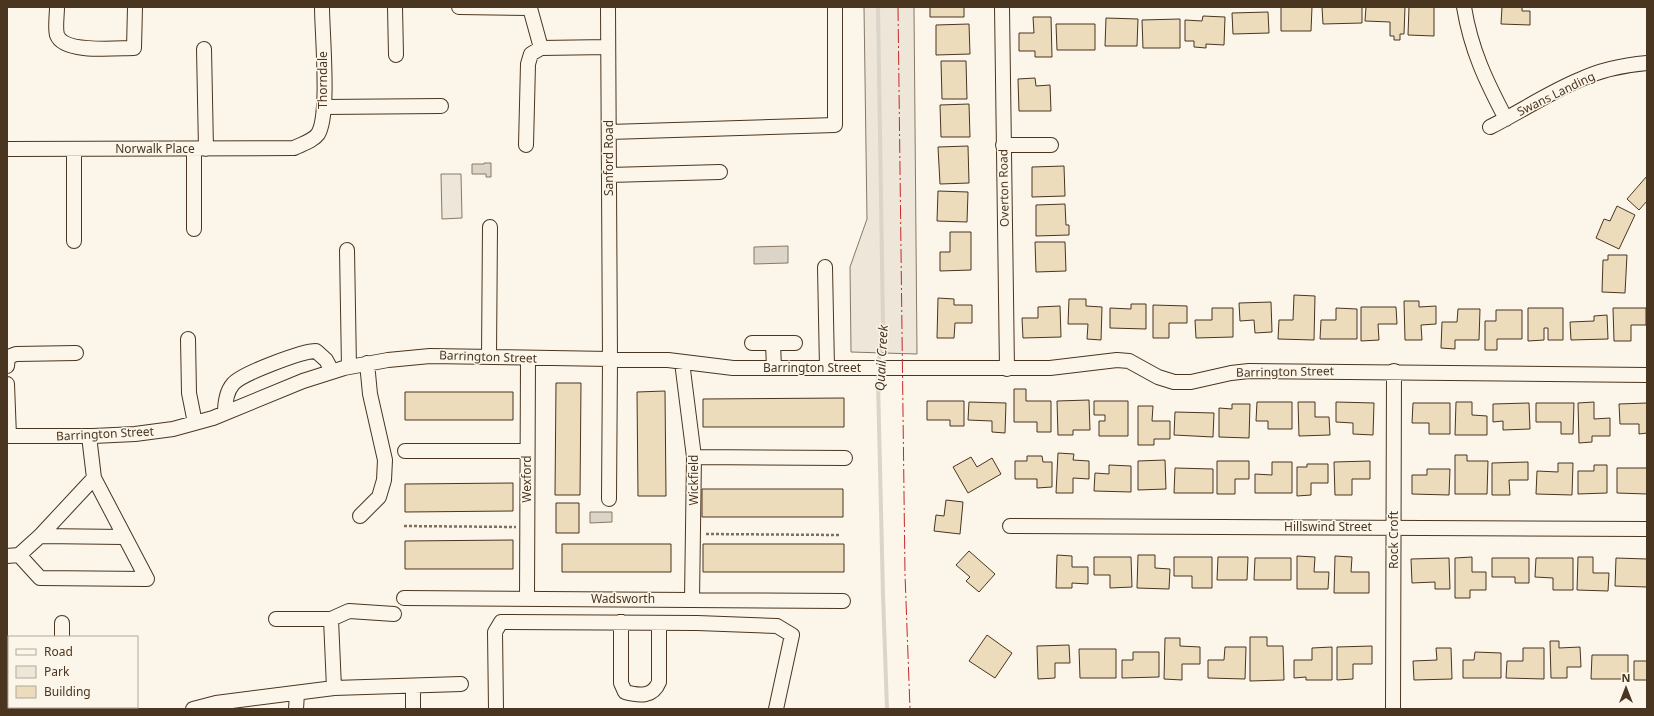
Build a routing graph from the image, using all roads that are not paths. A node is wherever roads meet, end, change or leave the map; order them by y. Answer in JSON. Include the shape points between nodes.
{"nodes":[{"id":1,"x":57,"y":7,"type":"edge"},
{"id":2,"x":135,"y":7,"type":"edge"},
{"id":3,"x":322,"y":7,"type":"edge"},
{"id":4,"x":395,"y":7,"type":"edge"},
{"id":5,"x":459,"y":7,"type":"edge"},
{"id":6,"x":608,"y":7,"type":"edge"},
{"id":7,"x":836,"y":7,"type":"edge"},
{"id":8,"x":1002,"y":7,"type":"edge"},
{"id":9,"x":1464,"y":7,"type":"edge"},
{"id":10,"x":608,"y":47,"type":"junction"},
{"id":11,"x":541,"y":48,"type":"junction"},
{"id":12,"x":204,"y":49,"type":"dead end"},
{"id":13,"x":396,"y":55,"type":"dead end"},
{"id":14,"x":1647,"y":63,"type":"edge"},
{"id":15,"x":441,"y":106,"type":"dead end"},
{"id":16,"x":324,"y":107,"type":"junction"},
{"id":17,"x":1506,"y":119,"type":"junction"},
{"id":18,"x":1490,"y":127,"type":"dead end"},
{"id":19,"x":608,"y":132,"type":"junction"},
{"id":20,"x":303,"y":144,"type":"joint"},
{"id":21,"x":526,"y":145,"type":"dead end"},
{"id":22,"x":1003,"y":145,"type":"junction"},
{"id":23,"x":1050,"y":145,"type":"dead end"},
{"id":24,"x":200,"y":148,"type":"junction"},
{"id":25,"x":7,"y":149,"type":"edge"},
{"id":26,"x":74,"y":149,"type":"junction"},
{"id":27,"x":720,"y":172,"type":"dead end"},
{"id":28,"x":609,"y":175,"type":"junction"},
{"id":29,"x":490,"y":227,"type":"dead end"},
{"id":30,"x":194,"y":229,"type":"dead end"},
{"id":31,"x":74,"y":241,"type":"dead end"},
{"id":32,"x":347,"y":250,"type":"dead end"},
{"id":33,"x":825,"y":267,"type":"dead end"},
{"id":34,"x":188,"y":339,"type":"dead end"},
{"id":35,"x":752,"y":343,"type":"dead end"},
{"id":36,"x":773,"y":343,"type":"junction"},
{"id":37,"x":795,"y":343,"type":"dead end"},
{"id":38,"x":76,"y":353,"type":"dead end"},
{"id":39,"x":489,"y":357,"type":"junction"},
{"id":40,"x":528,"y":358,"type":"junction"},
{"id":41,"x":610,"y":360,"type":"junction"},
{"id":42,"x":682,"y":362,"type":"junction"},
{"id":43,"x":368,"y":363,"type":"junction"},
{"id":44,"x":7,"y":366,"type":"edge"},
{"id":45,"x":349,"y":367,"type":"junction"},
{"id":46,"x":774,"y":368,"type":"junction"},
{"id":47,"x":827,"y":368,"type":"junction"},
{"id":48,"x":1007,"y":369,"type":"junction"},
{"id":49,"x":332,"y":371,"type":"junction"},
{"id":50,"x":1394,"y":371,"type":"junction"},
{"id":51,"x":1647,"y":375,"type":"edge"},
{"id":52,"x":7,"y":384,"type":"edge"},
{"id":53,"x":224,"y":414,"type":"junction"},
{"id":54,"x":195,"y":423,"type":"junction"},
{"id":55,"x":8,"y":436,"type":"edge"},
{"id":56,"x":89,"y":436,"type":"junction"},
{"id":57,"x":405,"y":451,"type":"dead end"},
{"id":58,"x":527,"y":451,"type":"junction"},
{"id":59,"x":694,"y":457,"type":"junction"},
{"id":60,"x":845,"y":458,"type":"dead end"},
{"id":61,"x":94,"y":478,"type":"junction"},
{"id":62,"x":609,"y":499,"type":"dead end"},
{"id":63,"x":360,"y":516,"type":"dead end"},
{"id":64,"x":1010,"y":526,"type":"dead end"},
{"id":65,"x":1394,"y":528,"type":"junction"},
{"id":66,"x":1647,"y":529,"type":"edge"},
{"id":67,"x":40,"y":536,"type":"junction"},
{"id":68,"x":124,"y":536,"type":"junction"},
{"id":69,"x":13,"y":556,"type":"edge"},
{"id":70,"x":404,"y":598,"type":"dead end"},
{"id":71,"x":527,"y":599,"type":"junction"},
{"id":72,"x":692,"y":600,"type":"junction"},
{"id":73,"x":843,"y":600,"type":"dead end"},
{"id":74,"x":394,"y":614,"type":"dead end"},
{"id":75,"x":276,"y":619,"type":"dead end"},
{"id":76,"x":331,"y":619,"type":"junction"},
{"id":77,"x":621,"y":622,"type":"junction"},
{"id":78,"x":62,"y":623,"type":"dead end"},
{"id":79,"x":659,"y":623,"type":"junction"},
{"id":80,"x":62,"y":636,"type":"edge"},
{"id":81,"x":461,"y":684,"type":"dead end"},
{"id":82,"x":413,"y":686,"type":"junction"},
{"id":83,"x":334,"y":688,"type":"junction"},
{"id":84,"x":297,"y":693,"type":"junction"},
{"id":85,"x":193,"y":709,"type":"edge"},
{"id":86,"x":296,"y":709,"type":"edge"},
{"id":87,"x":413,"y":709,"type":"edge"},
{"id":88,"x":496,"y":709,"type":"edge"},
{"id":89,"x":776,"y":709,"type":"edge"},
{"id":90,"x":1393,"y":709,"type":"edge"}],
"edges":[{"from":1,"to":2,"type":"street","via":[[57,35],[62,42],[76,48],[134,48]]},
{"from":3,"to":16,"type":"street","name":"Thorndale"},
{"from":4,"to":13,"type":"street"},
{"from":5,"to":11,"type":"street","via":[[530,8]]},
{"from":6,"to":10,"type":"street","name":"Sanford Road"},
{"from":7,"to":19,"type":"street","via":[[835,125]]},
{"from":8,"to":22,"type":"street","name":"Overton Road"},
{"from":9,"to":17,"type":"street","via":[[1468,31],[1478,62]]},
{"from":10,"to":11,"type":"street"},
{"from":10,"to":19,"type":"street","name":"Sanford Road"},
{"from":11,"to":21,"type":"street","via":[[531,54],[528,64]]},
{"from":12,"to":24,"type":"street"},
{"from":14,"to":17,"type":"street","name":"Swans Landing","via":[[1628,65],[1580,79]]},
{"from":15,"to":16,"type":"street"},
{"from":16,"to":20,"type":"street","name":"Thorndale","via":[[321,128],[317,136]]},
{"from":17,"to":18,"type":"street","name":"Swans Landing"},
{"from":19,"to":28,"type":"street","name":"Sanford Road"},
{"from":20,"to":24,"type":"street","name":"Norwalk Place","via":[[294,148]]},
{"from":22,"to":23,"type":"street"},
{"from":22,"to":48,"type":"street","name":"Overton Road"},
{"from":24,"to":26,"type":"street","name":"Norwalk Place"},
{"from":24,"to":30,"type":"street"},
{"from":25,"to":26,"type":"street","name":"Norwalk Place"},
{"from":26,"to":31,"type":"street"},
{"from":27,"to":28,"type":"street"},
{"from":28,"to":41,"type":"street","name":"Sanford Road"},
{"from":29,"to":39,"type":"street"},
{"from":32,"to":45,"type":"street"},
{"from":33,"to":47,"type":"street"},
{"from":34,"to":54,"type":"street","via":[[189,393]]},
{"from":35,"to":36,"type":"street"},
{"from":36,"to":37,"type":"street"},
{"from":36,"to":46,"type":"street"},
{"from":38,"to":44,"type":"street","via":[[16,354],[8,357]]},
{"from":39,"to":40,"type":"street","name":"Barrington Street"},
{"from":39,"to":43,"type":"street","name":"Barrington Street","via":[[430,356]]},
{"from":40,"to":41,"type":"street","name":"Barrington Street"},
{"from":40,"to":58,"type":"street","name":"Wexford"},
{"from":41,"to":42,"type":"street","name":"Barrington Street"},
{"from":41,"to":62,"type":"street","name":"Sanford Road"},
{"from":42,"to":46,"type":"street","name":"Barrington Street","via":[[732,368]]},
{"from":42,"to":59,"type":"street","name":"Wickfield"},
{"from":43,"to":45,"type":"street","name":"Barrington Street"},
{"from":43,"to":63,"type":"street","via":[[370,394],[385,460],[384,480],[379,497]]},
{"from":45,"to":49,"type":"street","name":"Barrington Street"},
{"from":46,"to":47,"type":"street","name":"Barrington Street"},
{"from":47,"to":48,"type":"street","name":"Barrington Street"},
{"from":48,"to":50,"type":"street","name":"Barrington Street","via":[[1050,368],[1117,360],[1129,361],[1158,377],[1174,382],[1191,382],[1249,371]]},
{"from":49,"to":53,"type":"street","name":"Barrington Street"},
{"from":49,"to":53,"type":"street","via":[[326,360],[316,351],[299,354],[233,383],[228,390]]},
{"from":50,"to":51,"type":"street","name":"Barrington Street"},
{"from":50,"to":65,"type":"street","name":"Rock Croft"},
{"from":52,"to":55,"type":"street"},
{"from":53,"to":54,"type":"street","name":"Barrington Street"},
{"from":54,"to":56,"type":"street","name":"Barrington Street","via":[[135,434]]},
{"from":55,"to":56,"type":"street","name":"Barrington Street"},
{"from":56,"to":61,"type":"street"},
{"from":57,"to":58,"type":"street"},
{"from":58,"to":71,"type":"street","name":"Wexford"},
{"from":59,"to":60,"type":"street"},
{"from":59,"to":72,"type":"street","name":"Wickfield"},
{"from":61,"to":67,"type":"street"},
{"from":61,"to":68,"type":"street"},
{"from":64,"to":65,"type":"street","name":"Hillswind Street"},
{"from":65,"to":66,"type":"street","name":"Hillswind Street"},
{"from":65,"to":90,"type":"street","name":"Rock Croft"},
{"from":67,"to":68,"type":"street"},
{"from":67,"to":69,"type":"street"},
{"from":68,"to":69,"type":"street","via":[[147,579],[40,578]]},
{"from":70,"to":71,"type":"street","name":"Wadsworth"},
{"from":71,"to":72,"type":"street","name":"Wadsworth"},
{"from":72,"to":73,"type":"street","name":"Wadsworth"},
{"from":74,"to":76,"type":"street","via":[[349,611]]},
{"from":75,"to":76,"type":"street"},
{"from":76,"to":83,"type":"street"},
{"from":77,"to":79,"type":"street"},
{"from":77,"to":79,"type":"street","via":[[621,684],[625,692],[634,694],[652,692],[659,682]]},
{"from":77,"to":88,"type":"street","via":[[501,622],[495,632]]},
{"from":78,"to":80,"type":"street"},
{"from":79,"to":89,"type":"street","via":[[777,626],[792,635]]},
{"from":81,"to":82,"type":"street"},
{"from":82,"to":83,"type":"street"},
{"from":82,"to":87,"type":"street"},
{"from":83,"to":84,"type":"street"},
{"from":84,"to":85,"type":"street","via":[[216,703]]},
{"from":84,"to":86,"type":"street"}]}
